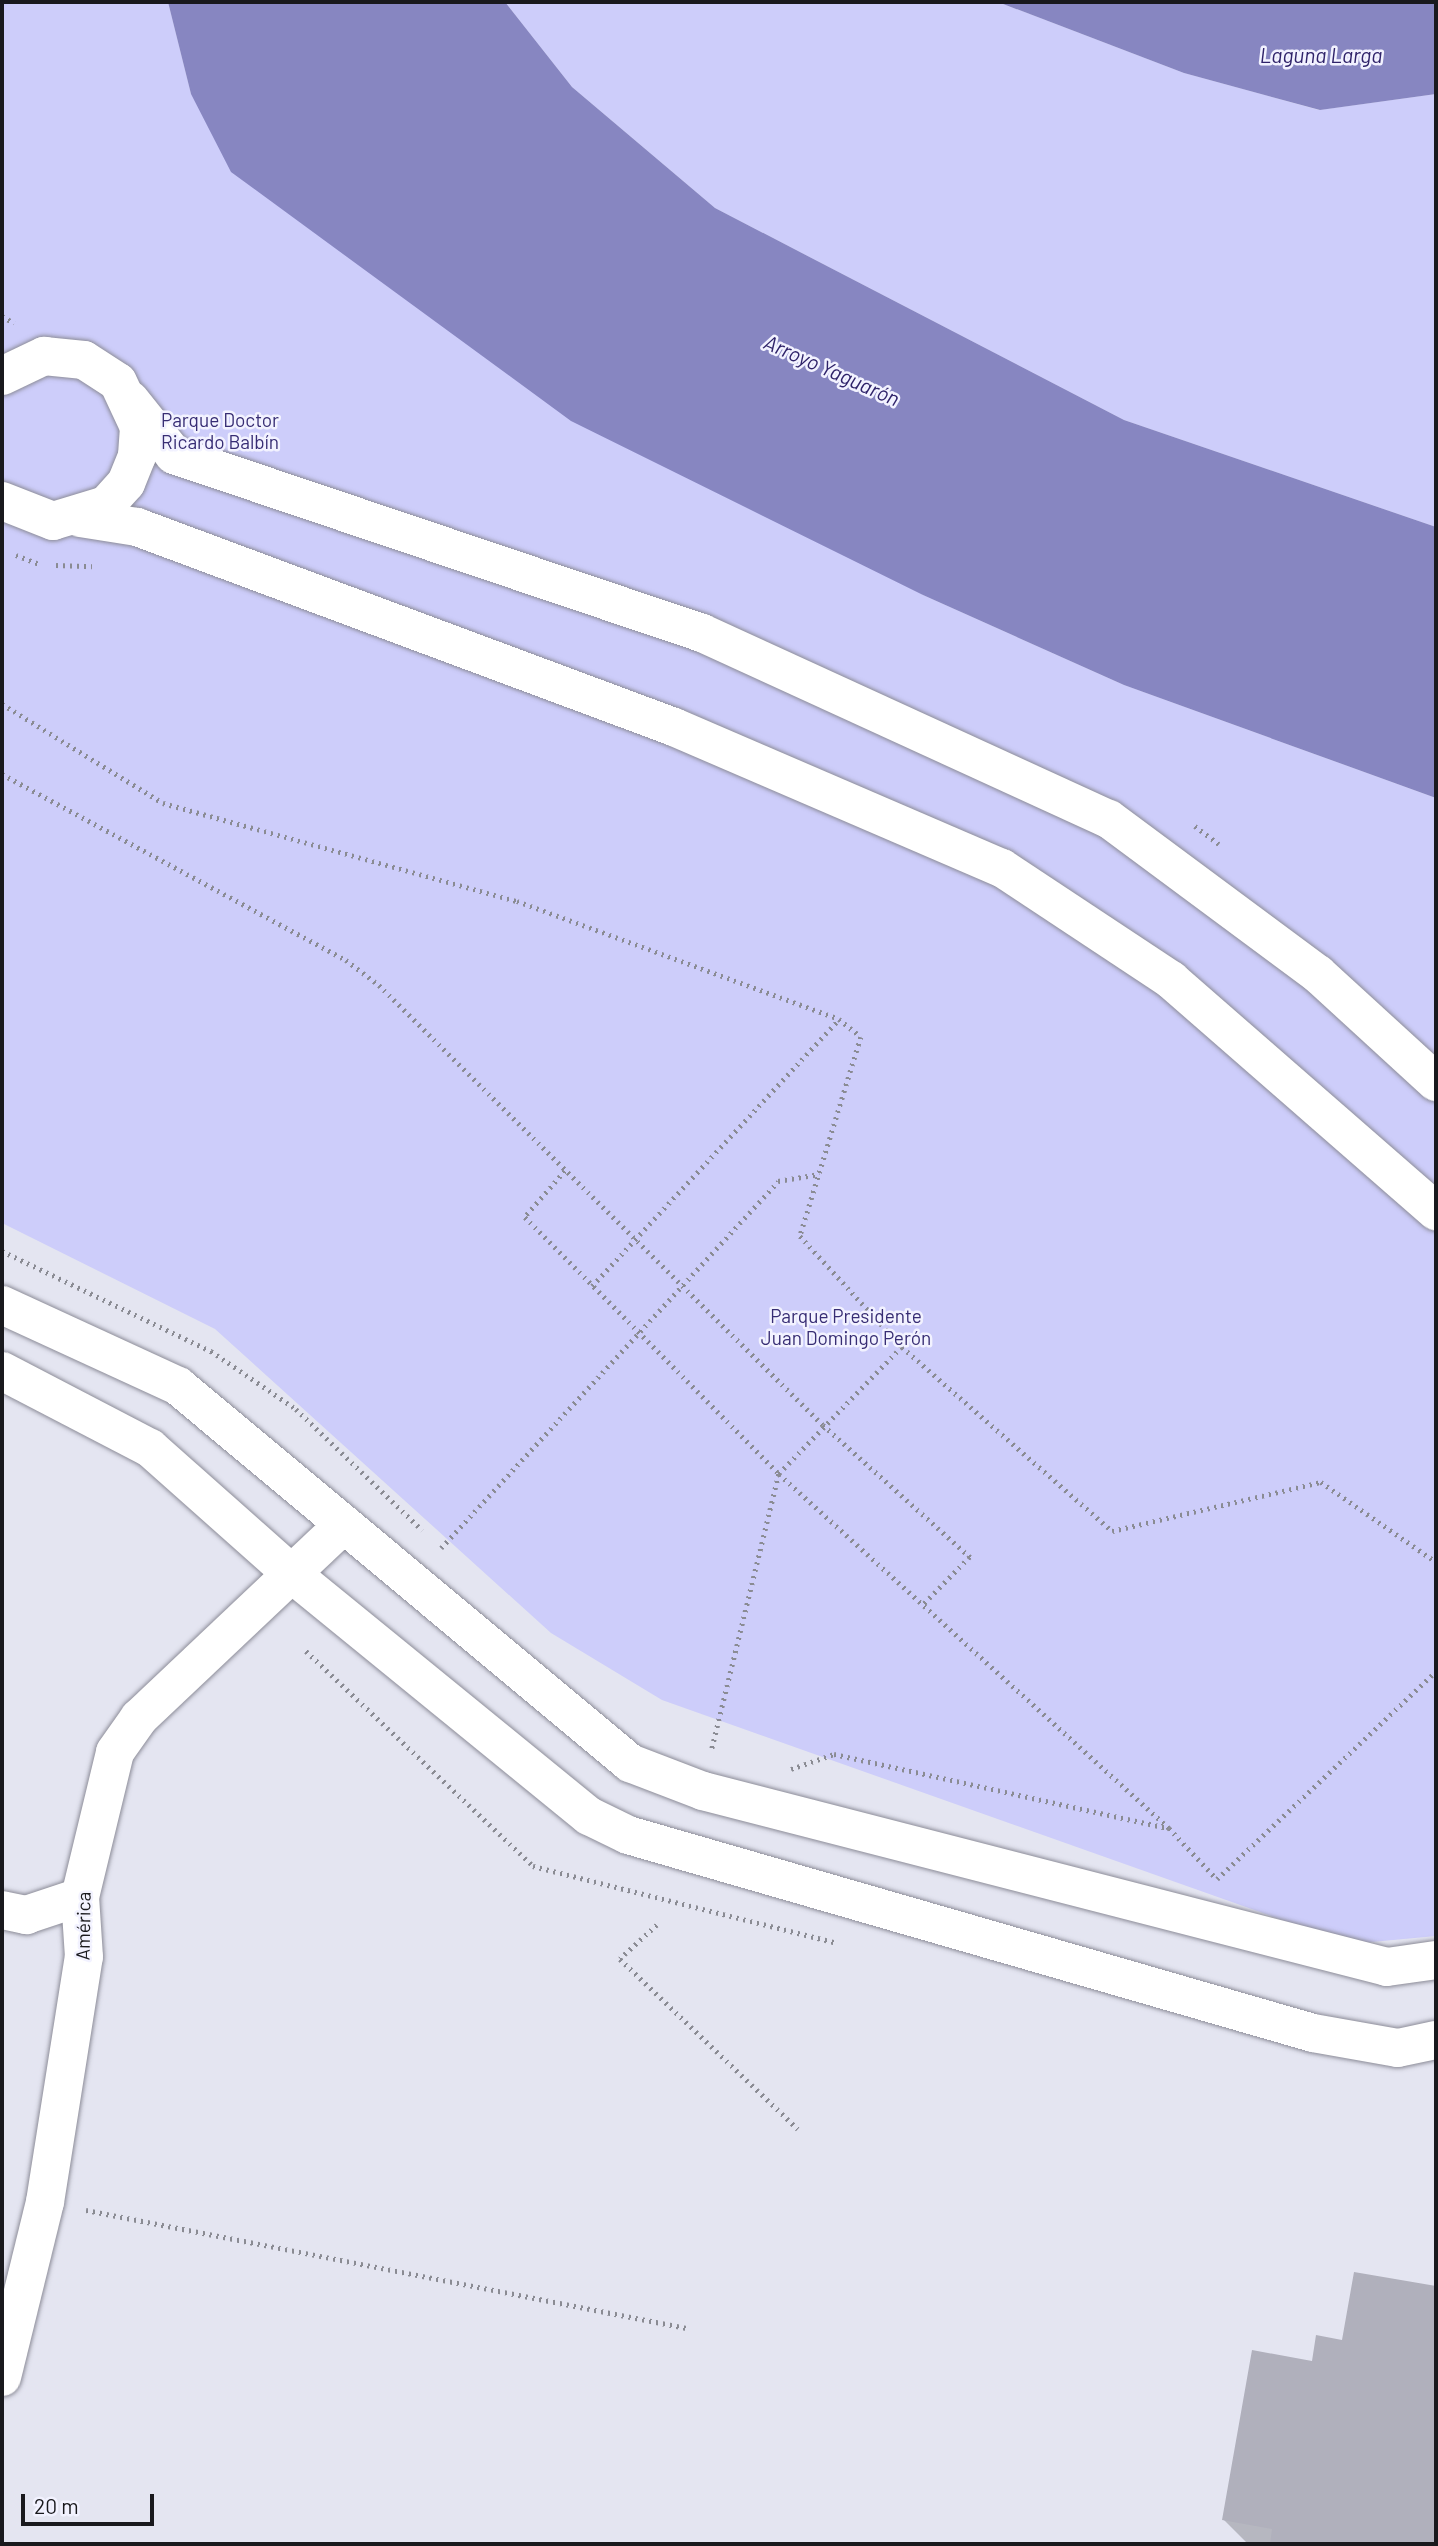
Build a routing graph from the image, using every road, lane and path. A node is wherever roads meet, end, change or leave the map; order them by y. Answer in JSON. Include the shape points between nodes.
{"nodes":[{"id":1,"x":2,"y":376,"type":"edge"},
{"id":2,"x":130,"y":400,"type":"junction"},
{"id":3,"x":2,"y":501,"type":"edge"},
{"id":4,"x":80,"y":518,"type":"junction"},
{"id":5,"x":10,"y":550,"type":"dead end"},
{"id":6,"x":105,"y":566,"type":"dead end"},
{"id":7,"x":2,"y":704,"type":"edge"},
{"id":8,"x":2,"y":774,"type":"edge"},
{"id":9,"x":839,"y":1019,"type":"junction"},
{"id":10,"x":1436,"y":1082,"type":"edge"},
{"id":11,"x":565,"y":1171,"type":"junction"},
{"id":12,"x":819,"y":1174,"type":"junction"},
{"id":13,"x":1436,"y":1210,"type":"edge"},
{"id":14,"x":635,"y":1240,"type":"junction"},
{"id":15,"x":2,"y":1251,"type":"edge"},
{"id":16,"x":592,"y":1286,"type":"junction"},
{"id":17,"x":682,"y":1286,"type":"junction"},
{"id":18,"x":2,"y":1305,"type":"edge"},
{"id":19,"x":639,"y":1333,"type":"junction"},
{"id":20,"x":902,"y":1347,"type":"junction"},
{"id":21,"x":2,"y":1371,"type":"edge"},
{"id":22,"x":823,"y":1425,"type":"junction"},
{"id":23,"x":779,"y":1474,"type":"junction"},
{"id":24,"x":344,"y":1524,"type":"junction"},
{"id":25,"x":426,"y":1535,"type":"dead end"},
{"id":26,"x":434,"y":1541,"type":"dead end"},
{"id":27,"x":441,"y":1548,"type":"junction"},
{"id":28,"x":451,"y":1558,"type":"dead end"},
{"id":29,"x":1436,"y":1562,"type":"edge"},
{"id":30,"x":292,"y":1574,"type":"junction"},
{"id":31,"x":923,"y":1605,"type":"junction"},
{"id":32,"x":1436,"y":1671,"type":"edge"},
{"id":33,"x":698,"y":1749,"type":"dead end"},
{"id":34,"x":710,"y":1756,"type":"junction"},
{"id":35,"x":722,"y":1759,"type":"dead end"},
{"id":36,"x":779,"y":1774,"type":"dead end"},
{"id":37,"x":1169,"y":1828,"type":"junction"},
{"id":38,"x":1217,"y":1879,"type":"junction"},
{"id":39,"x":1230,"y":1883,"type":"dead end"},
{"id":40,"x":80,"y":1897,"type":"junction"},
{"id":41,"x":2,"y":1910,"type":"edge"},
{"id":42,"x":657,"y":1925,"type":"dead end"},
{"id":43,"x":1436,"y":1960,"type":"edge"},
{"id":44,"x":1436,"y":2040,"type":"edge"},
{"id":45,"x":798,"y":2129,"type":"dead end"},
{"id":46,"x":45,"y":2202,"type":"junction"},
{"id":47,"x":687,"y":2328,"type":"dead end"},
{"id":48,"x":2,"y":2377,"type":"edge"}],
"edges":[{"from":1,"to":2,"type":"main road","via":[[29,360],[64,355],[103,369]]},
{"from":2,"to":4,"type":"main road","via":[[139,427],[133,465],[106,505]]},
{"from":2,"to":10,"type":"main road","via":[[174,454],[702,633],[1109,819],[1318,974]]},
{"from":3,"to":4,"type":"main road","via":[[28,516]]},
{"from":4,"to":13,"type":"main road","via":[[137,527],[674,727],[1002,868],[1171,980]]},
{"from":5,"to":6,"type":"path","via":[[26,562]]},
{"from":7,"to":9,"type":"path","via":[[163,803],[517,901]]},
{"from":8,"to":11,"type":"path","via":[[346,960]]},
{"from":9,"to":12,"type":"path","via":[[861,1037]]},
{"from":9,"to":14,"type":"path"},
{"from":11,"to":14,"type":"path"},
{"from":11,"to":16,"type":"path","via":[[525,1217]]},
{"from":12,"to":17,"type":"path","via":[[778,1181]]},
{"from":12,"to":20,"type":"path","via":[[800,1236]]},
{"from":14,"to":16,"type":"path"},
{"from":14,"to":17,"type":"path"},
{"from":15,"to":25,"type":"path","via":[[211,1351],[296,1409]]},
{"from":16,"to":19,"type":"path"},
{"from":17,"to":19,"type":"path"},
{"from":17,"to":22,"type":"path"},
{"from":18,"to":24,"type":"main road","via":[[178,1386]]},
{"from":19,"to":23,"type":"path"},
{"from":19,"to":27,"type":"path"},
{"from":20,"to":22,"type":"path"},
{"from":20,"to":29,"type":"path","via":[[1112,1531],[1321,1482]]},
{"from":21,"to":30,"type":"main road","via":[[150,1448]]},
{"from":22,"to":23,"type":"path"},
{"from":22,"to":31,"type":"path","via":[[970,1558]]},
{"from":23,"to":31,"type":"path"},
{"from":23,"to":34,"type":"path"},
{"from":24,"to":30,"type":"main road","name":"América"},
{"from":24,"to":43,"type":"main road","via":[[568,1717],[630,1763],[703,1791],[1387,1967]]},
{"from":26,"to":27,"type":"path"},
{"from":27,"to":28,"type":"path"},
{"from":30,"to":40,"type":"main road","name":"América","via":[[139,1718],[115,1752]]},
{"from":30,"to":44,"type":"main road","via":[[589,1816],[628,1835],[1313,2033],[1398,2048]]},
{"from":31,"to":37,"type":"path"},
{"from":32,"to":38,"type":"path"},
{"from":33,"to":34,"type":"path"},
{"from":34,"to":35,"type":"path"},
{"from":36,"to":37,"type":"path","via":[[834,1754]]},
{"from":37,"to":38,"type":"path"},
{"from":38,"to":39,"type":"path"},
{"from":40,"to":41,"type":"main road","via":[[26,1915]]},
{"from":40,"to":46,"type":"main road","name":"América","via":[[84,1957]]},
{"from":42,"to":45,"type":"path","via":[[620,1959]]},
{"from":46,"to":47,"type":"path"},
{"from":46,"to":48,"type":"main road","name":"América"}]}
